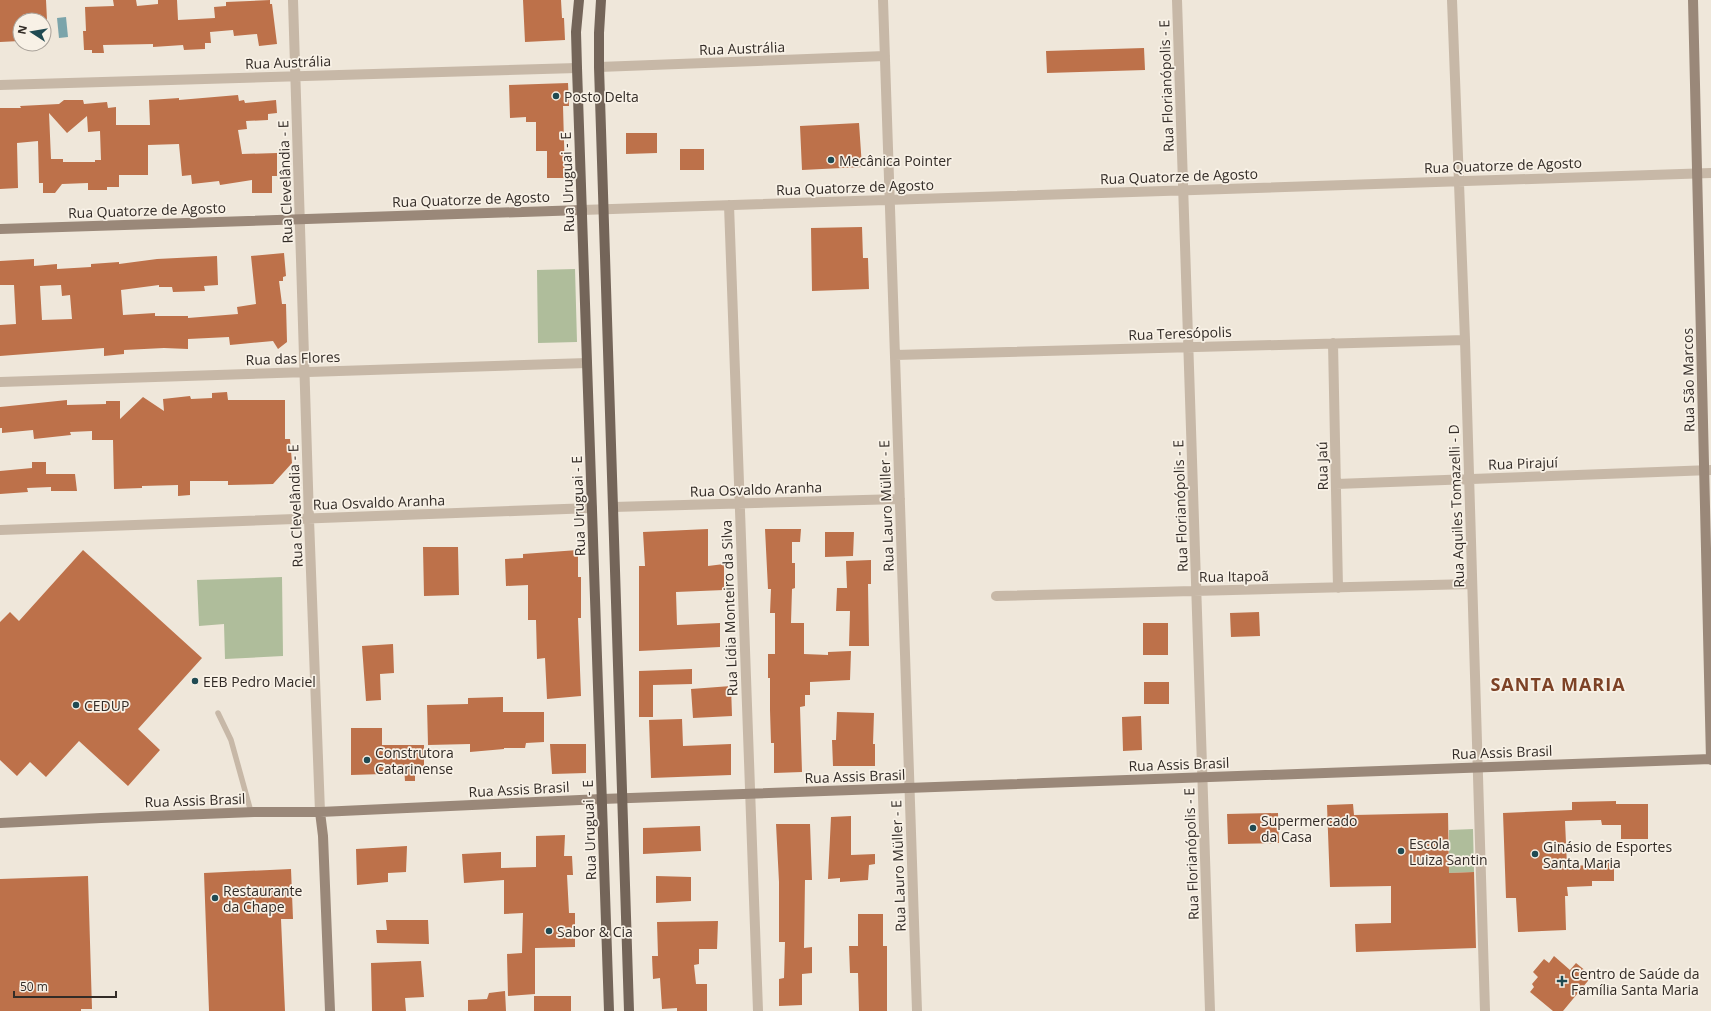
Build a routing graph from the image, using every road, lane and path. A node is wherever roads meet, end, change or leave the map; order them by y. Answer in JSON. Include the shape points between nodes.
{"nodes":[{"id":1,"x":294,"y":0,"type":"edge"},
{"id":2,"x":579,"y":0,"type":"edge"},
{"id":3,"x":601,"y":0,"type":"edge"},
{"id":4,"x":883,"y":0,"type":"edge"},
{"id":5,"x":1177,"y":0,"type":"edge"},
{"id":6,"x":1452,"y":0,"type":"edge"},
{"id":7,"x":1693,"y":0,"type":"edge"},
{"id":8,"x":885,"y":56,"type":"junction"},
{"id":9,"x":599,"y":67,"type":"junction"},
{"id":10,"x":577,"y":68,"type":"junction"},
{"id":11,"x":296,"y":75,"type":"junction"},
{"id":12,"x":0,"y":85,"type":"edge"},
{"id":13,"x":1697,"y":173,"type":"junction"},
{"id":14,"x":1711,"y":173,"type":"edge"},
{"id":15,"x":1459,"y":181,"type":"junction"},
{"id":16,"x":1183,"y":190,"type":"junction"},
{"id":17,"x":890,"y":200,"type":"junction"},
{"id":18,"x":729,"y":205,"type":"junction"},
{"id":19,"x":604,"y":209,"type":"junction"},
{"id":20,"x":582,"y":210,"type":"junction"},
{"id":21,"x":300,"y":219,"type":"junction"},
{"id":22,"x":0,"y":229,"type":"edge"},
{"id":23,"x":1465,"y":340,"type":"junction"},
{"id":24,"x":1333,"y":343,"type":"junction"},
{"id":25,"x":1188,"y":347,"type":"junction"},
{"id":26,"x":895,"y":355,"type":"junction"},
{"id":27,"x":587,"y":363,"type":"junction"},
{"id":28,"x":305,"y":372,"type":"junction"},
{"id":29,"x":0,"y":382,"type":"edge"},
{"id":30,"x":1708,"y":470,"type":"edge"},
{"id":31,"x":1469,"y":478,"type":"junction"},
{"id":32,"x":1336,"y":484,"type":"junction"},
{"id":33,"x":900,"y":498,"type":"junction"},
{"id":34,"x":740,"y":504,"type":"junction"},
{"id":35,"x":613,"y":507,"type":"junction"},
{"id":36,"x":592,"y":508,"type":"junction"},
{"id":37,"x":309,"y":518,"type":"junction"},
{"id":38,"x":0,"y":530,"type":"edge"},
{"id":39,"x":1709,"y":577,"type":"edge"},
{"id":40,"x":1472,"y":584,"type":"junction"},
{"id":41,"x":1338,"y":588,"type":"junction"},
{"id":42,"x":1197,"y":591,"type":"junction"},
{"id":43,"x":996,"y":596,"type":"dead end"},
{"id":44,"x":218,"y":713,"type":"dead end"},
{"id":45,"x":1711,"y":759,"type":"edge"},
{"id":46,"x":1478,"y":767,"type":"junction"},
{"id":47,"x":1203,"y":777,"type":"junction"},
{"id":48,"x":910,"y":788,"type":"junction"},
{"id":49,"x":750,"y":794,"type":"junction"},
{"id":50,"x":602,"y":799,"type":"junction"},
{"id":51,"x":622,"y":799,"type":"junction"},
{"id":52,"x":251,"y":812,"type":"junction"},
{"id":53,"x":320,"y":812,"type":"junction"},
{"id":54,"x":0,"y":823,"type":"edge"},
{"id":55,"x":330,"y":1011,"type":"edge"},
{"id":56,"x":609,"y":1011,"type":"edge"},
{"id":57,"x":629,"y":1011,"type":"edge"},
{"id":58,"x":758,"y":1011,"type":"edge"},
{"id":59,"x":917,"y":1011,"type":"edge"},
{"id":60,"x":1210,"y":1011,"type":"edge"},
{"id":61,"x":1485,"y":1011,"type":"edge"}],
"edges":[{"from":1,"to":11,"type":"street","name":"Rua Clevelândia - E"},
{"from":2,"to":10,"type":"main road","name":"Rua Uruguai - E","via":[[576,32]]},
{"from":3,"to":9,"type":"main road"},
{"from":4,"to":8,"type":"street","name":"Rua Lauro Müller - E"},
{"from":5,"to":16,"type":"street","name":"Rua Florianópolis - E"},
{"from":6,"to":15,"type":"street","name":"Rua Aquiles Tomazelli - D"},
{"from":7,"to":13,"type":"street","name":"Rua São Marcos"},
{"from":8,"to":9,"type":"street","name":"Rua Austrália"},
{"from":8,"to":17,"type":"street","name":"Rua Lauro Müller - E"},
{"from":9,"to":19,"type":"main road"},
{"from":10,"to":11,"type":"street","name":"Rua Austrália"},
{"from":10,"to":20,"type":"main road","name":"Rua Uruguai - E"},
{"from":11,"to":12,"type":"street","name":"Rua Austrália"},
{"from":11,"to":21,"type":"street","name":"Rua Clevelândia - E"},
{"from":13,"to":14,"type":"street","name":"Rua Quatorze de Agosto"},
{"from":13,"to":15,"type":"street","name":"Rua Quatorze de Agosto"},
{"from":13,"to":30,"type":"street","name":"Rua São Marcos"},
{"from":15,"to":16,"type":"street","name":"Rua Quatorze de Agosto"},
{"from":15,"to":23,"type":"street","name":"Rua Aquiles Tomazelli - D"},
{"from":16,"to":17,"type":"street","name":"Rua Quatorze de Agosto"},
{"from":16,"to":25,"type":"street","name":"Rua Florianópolis - E"},
{"from":17,"to":18,"type":"street","name":"Rua Quatorze de Agosto"},
{"from":17,"to":26,"type":"street","name":"Rua Lauro Müller - E"},
{"from":18,"to":19,"type":"street","name":"Rua Quatorze de Agosto"},
{"from":18,"to":34,"type":"street","name":"Rua Lídia Monteiro da Silva"},
{"from":19,"to":20,"type":"street","name":"Rua Quatorze de Agosto"},
{"from":19,"to":35,"type":"main road"},
{"from":20,"to":21,"type":"street","name":"Rua Quatorze de Agosto"},
{"from":20,"to":27,"type":"main road","name":"Rua Uruguai - E"},
{"from":21,"to":22,"type":"street","name":"Rua Quatorze de Agosto"},
{"from":21,"to":28,"type":"street","name":"Rua Clevelândia - E"},
{"from":23,"to":24,"type":"street","name":"Rua Teresópolis"},
{"from":23,"to":31,"type":"street","name":"Rua Aquiles Tomazelli - D"},
{"from":24,"to":25,"type":"street","name":"Rua Teresópolis"},
{"from":24,"to":32,"type":"street","name":"Rua Jaú"},
{"from":25,"to":26,"type":"street","name":"Rua Teresópolis"},
{"from":25,"to":42,"type":"street","name":"Rua Florianópolis - E"},
{"from":26,"to":33,"type":"street","name":"Rua Lauro Müller - E"},
{"from":27,"to":28,"type":"street","name":"Rua das Flores"},
{"from":27,"to":36,"type":"main road","name":"Rua Uruguai - E"},
{"from":28,"to":29,"type":"street","name":"Rua das Flores"},
{"from":28,"to":37,"type":"street","name":"Rua Clevelândia - E"},
{"from":30,"to":31,"type":"street","name":"Rua Pirajuí"},
{"from":30,"to":39,"type":"street","name":"Rua São Marcos"},
{"from":31,"to":32,"type":"street","name":"Rua Pirajuí"},
{"from":31,"to":40,"type":"street","name":"Rua Aquiles Tomazelli - D"},
{"from":32,"to":41,"type":"street","name":"Rua Jaú"},
{"from":33,"to":34,"type":"street","name":"Rua Osvaldo Aranha"},
{"from":33,"to":48,"type":"street","name":"Rua Lauro Müller - E"},
{"from":34,"to":35,"type":"street","name":"Rua Osvaldo Aranha"},
{"from":34,"to":49,"type":"street","name":"Rua Lídia Monteiro da Silva"},
{"from":35,"to":51,"type":"main road"},
{"from":36,"to":37,"type":"street","name":"Rua Osvaldo Aranha"},
{"from":36,"to":50,"type":"main road","name":"Rua Uruguai - E"},
{"from":37,"to":38,"type":"street","name":"Rua Osvaldo Aranha"},
{"from":37,"to":53,"type":"street","name":"Rua Clevelândia - E"},
{"from":39,"to":45,"type":"street","name":"Rua São Marcos"},
{"from":40,"to":41,"type":"street","name":"Rua Itapoã"},
{"from":40,"to":46,"type":"street","name":"Rua Aquiles Tomazelli - D"},
{"from":41,"to":42,"type":"street","name":"Rua Itapoã"},
{"from":42,"to":43,"type":"street","name":"Rua Itapoã"},
{"from":42,"to":47,"type":"street","name":"Rua Florianópolis - E"},
{"from":44,"to":52,"type":"lane","via":[[230,740]]},
{"from":45,"to":46,"type":"street","name":"Rua Assis Brasil"},
{"from":46,"to":47,"type":"street","name":"Rua Assis Brasil"},
{"from":46,"to":61,"type":"street","name":"Rua Aquiles Tomazelli - D"},
{"from":47,"to":48,"type":"street","name":"Rua Assis Brasil"},
{"from":47,"to":60,"type":"street","name":"Rua Florianópolis - E"},
{"from":48,"to":49,"type":"street","name":"Rua Assis Brasil"},
{"from":48,"to":59,"type":"street","name":"Rua Lauro Müller - E"},
{"from":49,"to":51,"type":"street","name":"Rua Assis Brasil"},
{"from":49,"to":58,"type":"street","name":"Rua Lídia Monteiro da Silva"},
{"from":50,"to":51,"type":"street","name":"Rua Assis Brasil"},
{"from":50,"to":53,"type":"street","name":"Rua Assis Brasil"},
{"from":50,"to":56,"type":"main road","name":"Rua Uruguai - E"},
{"from":51,"to":57,"type":"main road"},
{"from":52,"to":53,"type":"street","name":"Rua Assis Brasil"},
{"from":52,"to":54,"type":"street","name":"Rua Assis Brasil"},
{"from":53,"to":55,"type":"street","name":"Rua Clevelândia - E"}]}
